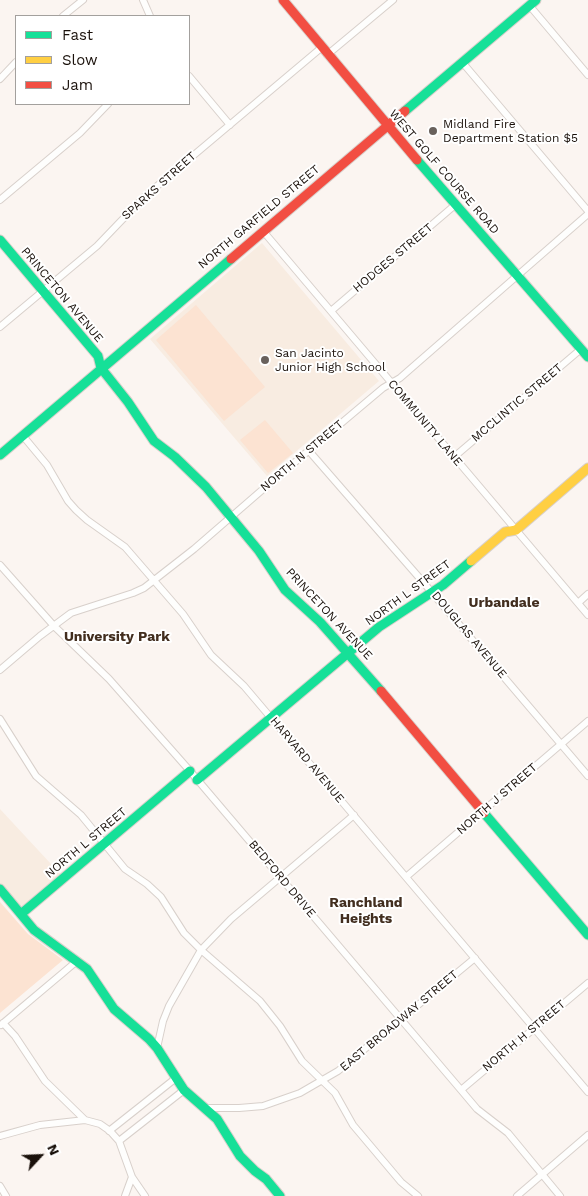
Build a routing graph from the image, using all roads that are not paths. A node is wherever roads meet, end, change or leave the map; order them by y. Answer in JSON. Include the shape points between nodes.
{"nodes":[{"id":1,"x":83,"y":0,"type":"edge"},
{"id":2,"x":143,"y":0,"type":"edge"},
{"id":3,"x":283,"y":0,"type":"edge"},
{"id":4,"x":392,"y":0,"type":"edge"},
{"id":5,"x":532,"y":3,"type":"edge"},
{"id":6,"x":64,"y":15,"type":"edge"},
{"id":7,"x":150,"y":15,"type":"edge"},
{"id":8,"x":324,"y":51,"type":"junction"},
{"id":9,"x":462,"y":62,"type":"junction"},
{"id":10,"x":15,"y":63,"type":"edge"},
{"id":11,"x":588,"y":75,"type":"edge"},
{"id":12,"x":190,"y":77,"type":"edge"},
{"id":13,"x":0,"y":79,"type":"edge"},
{"id":14,"x":107,"y":105,"type":"edge"},
{"id":15,"x":230,"y":125,"type":"junction"},
{"id":16,"x":387,"y":126,"type":"junction"},
{"id":17,"x":0,"y":200,"type":"edge"},
{"id":18,"x":455,"y":204,"type":"junction"},
{"id":19,"x":588,"y":211,"type":"edge"},
{"id":20,"x":588,"y":214,"type":"edge"},
{"id":21,"x":263,"y":230,"type":"junction"},
{"id":22,"x":0,"y":240,"type":"edge"},
{"id":23,"x":517,"y":275,"type":"junction"},
{"id":24,"x":43,"y":291,"type":"junction"},
{"id":25,"x":331,"y":311,"type":"junction"},
{"id":26,"x":0,"y":327,"type":"edge"},
{"id":27,"x":581,"y":349,"type":"junction"},
{"id":28,"x":588,"y":357,"type":"edge"},
{"id":29,"x":101,"y":368,"type":"junction"},
{"id":30,"x":392,"y":383,"type":"junction"},
{"id":31,"x":23,"y":436,"type":"junction"},
{"id":32,"x":308,"y":451,"type":"junction"},
{"id":33,"x":0,"y":455,"type":"edge"},
{"id":34,"x":454,"y":457,"type":"junction"},
{"id":35,"x":588,"y":468,"type":"edge"},
{"id":36,"x":231,"y":517,"type":"junction"},
{"id":37,"x":516,"y":530,"type":"junction"},
{"id":38,"x":0,"y":565,"type":"edge"},
{"id":39,"x":154,"y":580,"type":"junction"},
{"id":40,"x":432,"y":593,"type":"junction"},
{"id":41,"x":588,"y":594,"type":"edge"},
{"id":42,"x":578,"y":603,"type":"junction"},
{"id":43,"x":588,"y":615,"type":"edge"},
{"id":44,"x":54,"y":626,"type":"junction"},
{"id":45,"x":349,"y":653,"type":"junction"},
{"id":46,"x":0,"y":670,"type":"edge"},
{"id":47,"x":271,"y":718,"type":"junction"},
{"id":48,"x":0,"y":719,"type":"edge"},
{"id":49,"x":588,"y":721,"type":"edge"},
{"id":50,"x":561,"y":744,"type":"junction"},
{"id":51,"x":190,"y":771,"type":"junction"},
{"id":52,"x":588,"y":776,"type":"edge"},
{"id":53,"x":197,"y":780,"type":"junction"},
{"id":54,"x":483,"y":811,"type":"junction"},
{"id":55,"x":354,"y":815,"type":"junction"},
{"id":56,"x":104,"y":843,"type":"junction"},
{"id":57,"x":280,"y":877,"type":"junction"},
{"id":58,"x":406,"y":877,"type":"junction"},
{"id":59,"x":0,"y":889,"type":"edge"},
{"id":60,"x":21,"y":914,"type":"junction"},
{"id":61,"x":588,"y":935,"type":"edge"},
{"id":62,"x":201,"y":950,"type":"junction"},
{"id":63,"x":475,"y":958,"type":"junction"},
{"id":64,"x":77,"y":961,"type":"junction"},
{"id":65,"x":588,"y":983,"type":"edge"},
{"id":66,"x":400,"y":1019,"type":"junction"},
{"id":67,"x":2,"y":1024,"type":"edge"},
{"id":68,"x":534,"y":1028,"type":"junction"},
{"id":69,"x":157,"y":1048,"type":"junction"},
{"id":70,"x":176,"y":1078,"type":"junction"},
{"id":71,"x":322,"y":1080,"type":"junction"},
{"id":72,"x":184,"y":1090,"type":"junction"},
{"id":73,"x":461,"y":1090,"type":"junction"},
{"id":74,"x":588,"y":1092,"type":"edge"},
{"id":75,"x":141,"y":1105,"type":"junction"},
{"id":76,"x":206,"y":1108,"type":"junction"},
{"id":77,"x":150,"y":1116,"type":"junction"},
{"id":78,"x":85,"y":1120,"type":"junction"},
{"id":79,"x":109,"y":1130,"type":"junction"},
{"id":80,"x":588,"y":1135,"type":"edge"},
{"id":81,"x":0,"y":1136,"type":"edge"},
{"id":82,"x":119,"y":1141,"type":"junction"},
{"id":83,"x":542,"y":1174,"type":"junction"},
{"id":84,"x":132,"y":1177,"type":"junction"},
{"id":85,"x":0,"y":1186,"type":"edge"},
{"id":86,"x":6,"y":1196,"type":"edge"},
{"id":87,"x":125,"y":1196,"type":"edge"},
{"id":88,"x":145,"y":1196,"type":"edge"},
{"id":89,"x":280,"y":1196,"type":"edge"},
{"id":90,"x":418,"y":1196,"type":"edge"},
{"id":91,"x":517,"y":1196,"type":"edge"},
{"id":92,"x":560,"y":1196,"type":"edge"}],
"edges":[{"from":1,"to":6,"type":"street"},
{"from":2,"to":7,"type":"street"},
{"from":3,"to":8,"type":"street","name":"WEST GOLF COURSE ROAD"},
{"from":4,"to":8,"type":"street","name":"SPARKS STREET"},
{"from":5,"to":9,"type":"street","name":"NORTH GARFIELD STREET"},
{"from":5,"to":11,"type":"street"},
{"from":8,"to":15,"type":"street","name":"SPARKS STREET"},
{"from":8,"to":16,"type":"street","name":"WEST GOLF COURSE ROAD"},
{"from":9,"to":16,"type":"street","name":"NORTH GARFIELD STREET"},
{"from":9,"to":19,"type":"street"},
{"from":10,"to":13,"type":"street"},
{"from":12,"to":15,"type":"street"},
{"from":14,"to":17,"type":"street","via":[[80,133]]},
{"from":15,"to":24,"type":"street","name":"SPARKS STREET","via":[[144,197],[97,246]]},
{"from":16,"to":18,"type":"street","name":"WEST GOLF COURSE ROAD"},
{"from":16,"to":21,"type":"street","name":"NORTH GARFIELD STREET"},
{"from":18,"to":23,"type":"street","name":"WEST GOLF COURSE ROAD"},
{"from":18,"to":25,"type":"street","name":"HODGES STREET"},
{"from":20,"to":23,"type":"street","name":"NORTH N STREET"},
{"from":21,"to":25,"type":"street","name":"COMMUNITY LANE"},
{"from":21,"to":29,"type":"street","name":"NORTH GARFIELD STREET"},
{"from":22,"to":24,"type":"street","name":"PRINCETON AVENUE"},
{"from":23,"to":27,"type":"street","name":"WEST GOLF COURSE ROAD"},
{"from":23,"to":30,"type":"street","name":"NORTH N STREET"},
{"from":24,"to":26,"type":"street","name":"SPARKS STREET"},
{"from":24,"to":29,"type":"street","name":"PRINCETON AVENUE","via":[[98,356]]},
{"from":25,"to":30,"type":"street","name":"COMMUNITY LANE"},
{"from":27,"to":28,"type":"street","name":"WEST GOLF COURSE ROAD"},
{"from":27,"to":34,"type":"street","name":"MCCLINTIC STREET"},
{"from":29,"to":31,"type":"street","name":"NORTH GARFIELD STREET"},
{"from":29,"to":36,"type":"street","name":"PRINCETON AVENUE","via":[[154,441],[190,470]]},
{"from":30,"to":32,"type":"street","name":"NORTH N STREET"},
{"from":30,"to":34,"type":"street","name":"COMMUNITY LANE"},
{"from":31,"to":33,"type":"street","name":"NORTH GARFIELD STREET"},
{"from":31,"to":39,"type":"street","name":"HARVARD AVENUE","via":[[47,465],[76,510],[125,547]]},
{"from":32,"to":36,"type":"street","name":"NORTH N STREET"},
{"from":32,"to":40,"type":"street","name":"DOUGLAS AVENUE"},
{"from":34,"to":37,"type":"street","name":"COMMUNITY LANE"},
{"from":35,"to":37,"type":"street","name":"NORTH L STREET"},
{"from":36,"to":39,"type":"street","name":"NORTH N STREET"},
{"from":36,"to":45,"type":"street","name":"PRINCETON AVENUE","via":[[260,551],[285,590]]},
{"from":37,"to":40,"type":"street","name":"NORTH L STREET","via":[[505,532]]},
{"from":37,"to":42,"type":"street","name":"COMMUNITY LANE"},
{"from":38,"to":44,"type":"street","name":"BEDFORD DRIVE"},
{"from":39,"to":44,"type":"street","name":"NORTH N STREET","via":[[133,593],[71,613]]},
{"from":39,"to":47,"type":"street","name":"HARVARD AVENUE","via":[[183,614],[211,655],[244,686]]},
{"from":40,"to":45,"type":"street","name":"NORTH L STREET","via":[[379,627]]},
{"from":40,"to":50,"type":"street","name":"DOUGLAS AVENUE"},
{"from":41,"to":42,"type":"street"},
{"from":42,"to":43,"type":"street","name":"COMMUNITY LANE"},
{"from":44,"to":46,"type":"street","name":"NORTH N STREET"},
{"from":44,"to":51,"type":"street","name":"BEDFORD DRIVE","via":[[109,679]]},
{"from":45,"to":47,"type":"street","name":"NORTH L STREET"},
{"from":45,"to":54,"type":"street","name":"PRINCETON AVENUE"},
{"from":47,"to":53,"type":"street","name":"NORTH L STREET"},
{"from":47,"to":55,"type":"street","name":"HARVARD AVENUE"},
{"from":48,"to":56,"type":"street","via":[[36,776],[81,815]]},
{"from":49,"to":50,"type":"street","name":"NORTH J STREET"},
{"from":50,"to":52,"type":"street","name":"DOUGLAS AVENUE"},
{"from":50,"to":54,"type":"street","name":"NORTH J STREET"},
{"from":51,"to":53,"type":"street","name":"BEDFORD DRIVE"},
{"from":51,"to":56,"type":"street","name":"NORTH L STREET"},
{"from":53,"to":57,"type":"street","name":"BEDFORD DRIVE"},
{"from":54,"to":58,"type":"street","name":"NORTH J STREET"},
{"from":54,"to":61,"type":"street","name":"PRINCETON AVENUE"},
{"from":55,"to":57,"type":"street"},
{"from":55,"to":58,"type":"street","name":"HARVARD AVENUE"},
{"from":56,"to":60,"type":"street","name":"NORTH L STREET"},
{"from":56,"to":62,"type":"street","via":[[125,869],[161,897],[184,933]]},
{"from":57,"to":62,"type":"street"},
{"from":57,"to":66,"type":"street","name":"BEDFORD DRIVE"},
{"from":58,"to":63,"type":"street","name":"HARVARD AVENUE"},
{"from":59,"to":60,"type":"street"},
{"from":60,"to":64,"type":"street","via":[[34,930]]},
{"from":62,"to":69,"type":"street","via":[[166,1014]]},
{"from":62,"to":71,"type":"street","via":[[260,1001],[302,1061]]},
{"from":63,"to":66,"type":"street","name":"EAST BROADWAY STREET"},
{"from":63,"to":68,"type":"street","name":"HARVARD AVENUE"},
{"from":64,"to":67,"type":"street"},
{"from":64,"to":69,"type":"street","via":[[87,969],[114,1009]]},
{"from":65,"to":68,"type":"street","name":"NORTH H STREET"},
{"from":66,"to":71,"type":"street","name":"EAST BROADWAY STREET","via":[[338,1071]]},
{"from":66,"to":73,"type":"street","name":"BEDFORD DRIVE"},
{"from":67,"to":78,"type":"street","via":[[15,1036],[44,1081]]},
{"from":68,"to":73,"type":"street","name":"NORTH H STREET"},
{"from":68,"to":74,"type":"street","name":"HARVARD AVENUE"},
{"from":69,"to":70,"type":"street"},
{"from":70,"to":72,"type":"street"},
{"from":70,"to":75,"type":"street"},
{"from":71,"to":76,"type":"street","name":"EAST BROADWAY STREET","via":[[300,1093],[263,1106]]},
{"from":71,"to":90,"type":"street","via":[[335,1093],[353,1125],[401,1182]]},
{"from":72,"to":76,"type":"street"},
{"from":72,"to":77,"type":"street"},
{"from":73,"to":83,"type":"street","name":"BEDFORD DRIVE","via":[[477,1109],[508,1134]]},
{"from":75,"to":77,"type":"street"},
{"from":75,"to":79,"type":"street"},
{"from":76,"to":89,"type":"street","via":[[217,1119],[240,1156]]},
{"from":77,"to":82,"type":"street"},
{"from":78,"to":79,"type":"street"},
{"from":78,"to":81,"type":"street","via":[[46,1124]]},
{"from":79,"to":82,"type":"street"},
{"from":80,"to":83,"type":"street"},
{"from":82,"to":84,"type":"street"},
{"from":83,"to":91,"type":"street"},
{"from":83,"to":92,"type":"street","name":"BEDFORD DRIVE"},
{"from":84,"to":87,"type":"street"},
{"from":84,"to":88,"type":"street"},
{"from":85,"to":86,"type":"street"}]}
